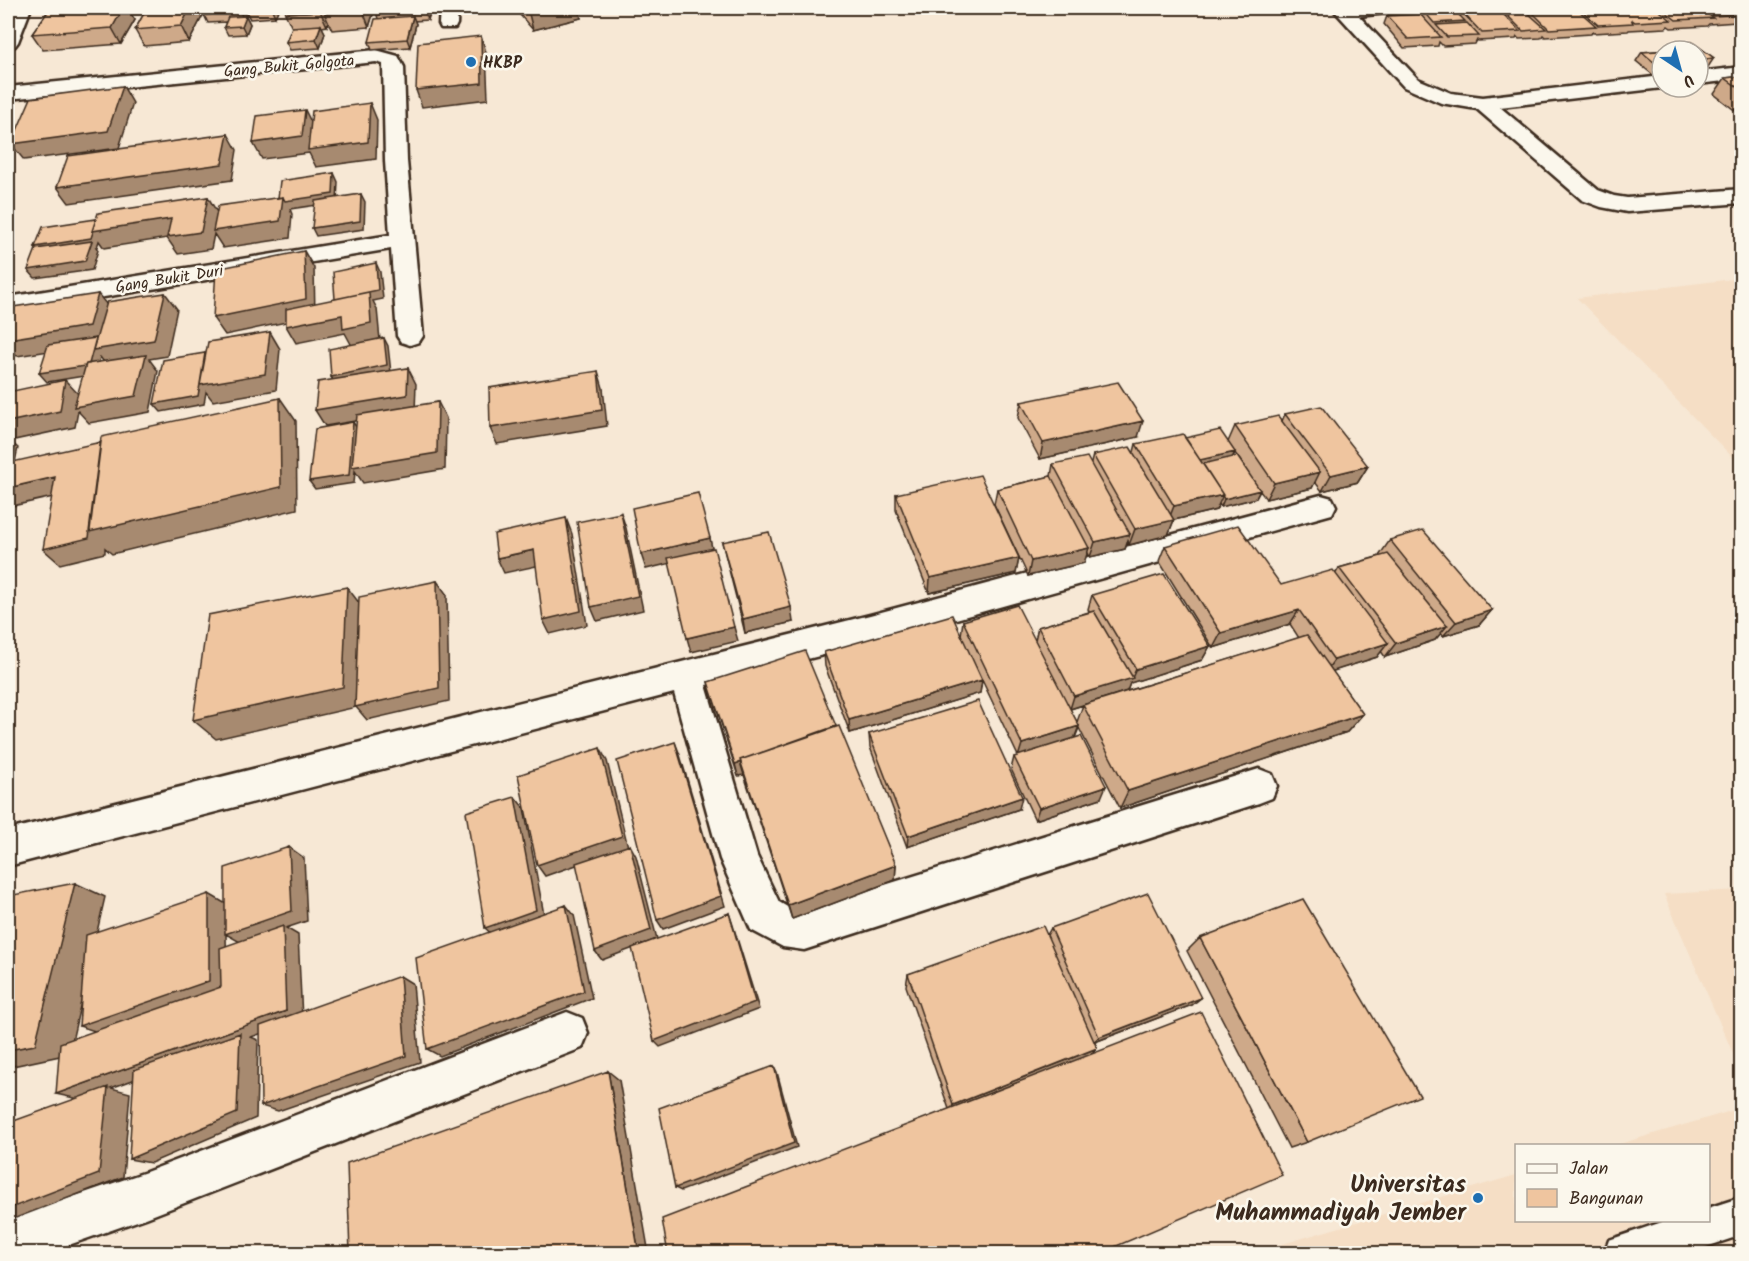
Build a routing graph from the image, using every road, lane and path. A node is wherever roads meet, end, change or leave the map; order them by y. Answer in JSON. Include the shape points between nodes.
{"nodes":[{"id":1,"x":22,"y":8,"type":"edge"},
{"id":2,"x":1389,"y":8,"type":"edge"},
{"id":3,"x":1342,"y":9,"type":"edge"},
{"id":4,"x":8,"y":42,"type":"edge"},
{"id":5,"x":1742,"y":73,"type":"edge"},
{"id":6,"x":1710,"y":77,"type":"edge"},
{"id":7,"x":1650,"y":83,"type":"edge"},
{"id":8,"x":8,"y":93,"type":"edge"},
{"id":9,"x":1483,"y":103,"type":"junction"},
{"id":10,"x":1742,"y":196,"type":"edge"},
{"id":11,"x":402,"y":240,"type":"junction"},
{"id":12,"x":8,"y":305,"type":"edge"},
{"id":13,"x":410,"y":336,"type":"dead end"},
{"id":14,"x":1321,"y":506,"type":"dead end"},
{"id":15,"x":686,"y":675,"type":"junction"},
{"id":16,"x":1259,"y":786,"type":"dead end"},
{"id":17,"x":8,"y":848,"type":"edge"},
{"id":18,"x":567,"y":1033,"type":"dead end"},
{"id":19,"x":1742,"y":1216,"type":"edge"},
{"id":20,"x":8,"y":1242,"type":"edge"},
{"id":21,"x":1623,"y":1254,"type":"edge"}],
"edges":[{"from":1,"to":4,"type":"street"},
{"from":2,"to":3,"type":"street"},
{"from":3,"to":9,"type":"street","via":[[1411,83],[1448,99]]},
{"from":5,"to":6,"type":"street"},
{"from":7,"to":9,"type":"street"},
{"from":8,"to":11,"type":"street","name":"Gang Bukit Golgota","via":[[386,57],[394,67]]},
{"from":9,"to":10,"type":"street","via":[[1599,199],[1627,204]]},
{"from":11,"to":12,"type":"street","name":"Gang Bukit Duri"},
{"from":11,"to":13,"type":"street"},
{"from":14,"to":15,"type":"street"},
{"from":15,"to":16,"type":"street","via":[[739,860],[765,916],[783,927],[804,930]]},
{"from":15,"to":17,"type":"street"},
{"from":18,"to":20,"type":"street","via":[[179,1182]]},
{"from":19,"to":21,"type":"lane"}]}
